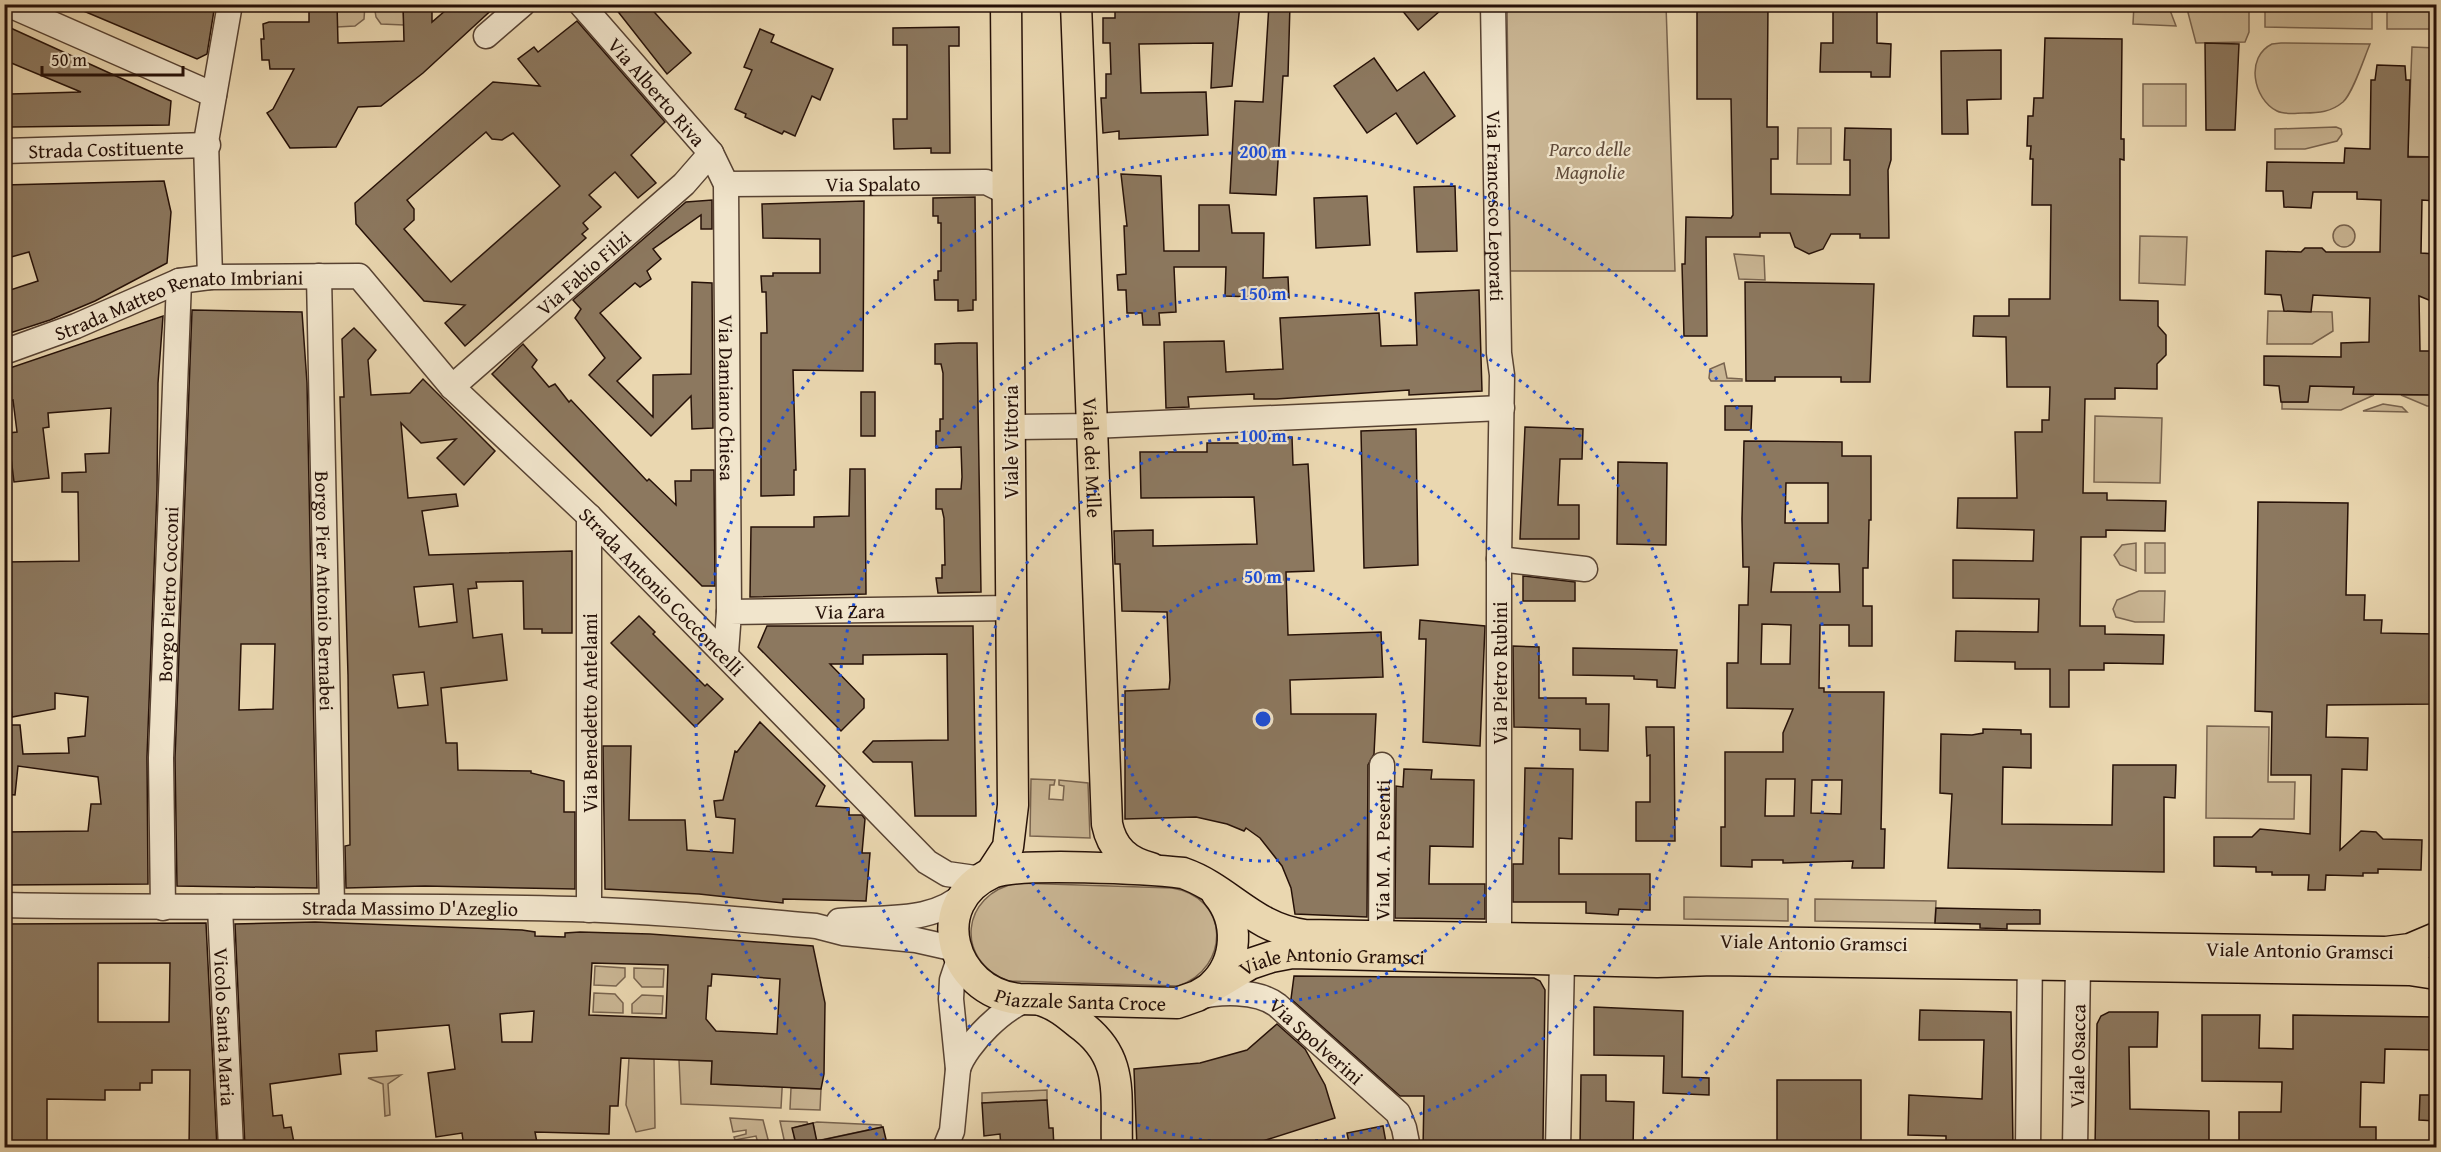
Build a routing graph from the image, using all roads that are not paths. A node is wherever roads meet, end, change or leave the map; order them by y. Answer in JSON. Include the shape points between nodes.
{"nodes":[{"id":1,"x":7,"y":4,"type":"edge"},
{"id":2,"x":230,"y":4,"type":"edge"},
{"id":3,"x":522,"y":4,"type":"edge"},
{"id":4,"x":581,"y":4,"type":"edge"},
{"id":5,"x":1006,"y":4,"type":"edge"},
{"id":6,"x":1076,"y":4,"type":"edge"},
{"id":7,"x":1493,"y":4,"type":"edge"},
{"id":8,"x":486,"y":36,"type":"dead end"},
{"id":9,"x":214,"y":95,"type":"junction"},
{"id":10,"x":208,"y":145,"type":"junction"},
{"id":11,"x":4,"y":151,"type":"edge"},
{"id":12,"x":711,"y":153,"type":"junction"},
{"id":13,"x":726,"y":184,"type":"junction"},
{"id":14,"x":1008,"y":203,"type":"junction"},
{"id":15,"x":319,"y":276,"type":"junction"},
{"id":16,"x":360,"y":276,"type":"joint"},
{"id":17,"x":210,"y":277,"type":"junction"},
{"id":18,"x":179,"y":281,"type":"junction"},
{"id":19,"x":4,"y":352,"type":"edge"},
{"id":20,"x":452,"y":387,"type":"junction"},
{"id":21,"x":1502,"y":408,"type":"junction"},
{"id":22,"x":1092,"y":426,"type":"junction"},
{"id":23,"x":1010,"y":427,"type":"junction"},
{"id":24,"x":589,"y":516,"type":"junction"},
{"id":25,"x":1499,"y":559,"type":"junction"},
{"id":26,"x":1585,"y":569,"type":"dead end"},
{"id":27,"x":1011,"y":608,"type":"junction"},
{"id":28,"x":729,"y":612,"type":"junction"},
{"id":29,"x":726,"y":653,"type":"junction"},
{"id":30,"x":1382,"y":765,"type":"dead end"},
{"id":31,"x":1172,"y":872,"type":"junction"},
{"id":32,"x":982,"y":880,"type":"junction"},
{"id":33,"x":1204,"y":882,"type":"junction"},
{"id":34,"x":4,"y":904,"type":"edge"},
{"id":35,"x":332,"y":906,"type":"junction"},
{"id":36,"x":220,"y":907,"type":"junction"},
{"id":37,"x":162,"y":908,"type":"junction"},
{"id":38,"x":589,"y":910,"type":"junction"},
{"id":39,"x":816,"y":926,"type":"junction"},
{"id":40,"x":2436,"y":938,"type":"edge"},
{"id":41,"x":1659,"y":939,"type":"junction"},
{"id":42,"x":1381,"y":946,"type":"junction"},
{"id":43,"x":2436,"y":946,"type":"edge"},
{"id":44,"x":1499,"y":948,"type":"junction"},
{"id":45,"x":960,"y":959,"type":"junction"},
{"id":46,"x":1562,"y":960,"type":"junction"},
{"id":47,"x":2436,"y":963,"type":"edge"},
{"id":48,"x":2078,"y":965,"type":"junction"},
{"id":49,"x":2031,"y":967,"type":"junction"},
{"id":50,"x":2436,"y":974,"type":"edge"},
{"id":51,"x":1197,"y":995,"type":"junction"},
{"id":52,"x":1031,"y":999,"type":"junction"},
{"id":53,"x":958,"y":1069,"type":"junction"},
{"id":54,"x":231,"y":1148,"type":"edge"},
{"id":55,"x":945,"y":1148,"type":"edge"},
{"id":56,"x":1117,"y":1148,"type":"edge"},
{"id":57,"x":1408,"y":1148,"type":"edge"},
{"id":58,"x":1558,"y":1148,"type":"edge"},
{"id":59,"x":2028,"y":1148,"type":"edge"},
{"id":60,"x":2075,"y":1148,"type":"edge"}],
"edges":[{"from":1,"to":9,"type":"street"},
{"from":2,"to":9,"type":"street"},
{"from":3,"to":8,"type":"street"},
{"from":4,"to":12,"type":"street","name":"Via Alberto Riva"},
{"from":5,"to":14,"type":"main road","name":"Viale Vittoria"},
{"from":6,"to":22,"type":"main road","name":"Viale dei Mille"},
{"from":7,"to":21,"type":"street","name":"Via Francesco Leporati"},
{"from":9,"to":10,"type":"street"},
{"from":10,"to":11,"type":"street","name":"Strada Costituente"},
{"from":10,"to":17,"type":"street"},
{"from":12,"to":13,"type":"street","name":"Via Alberto Riva"},
{"from":12,"to":20,"type":"street","name":"Via Fabio Filzi","via":[[684,184]]},
{"from":13,"to":14,"type":"street","name":"Via Spalato","via":[[984,182],[1002,190]]},
{"from":13,"to":28,"type":"street","name":"Via Damiano Chiesa"},
{"from":14,"to":23,"type":"main road","name":"Viale Vittoria"},
{"from":15,"to":16,"type":"street","name":"Strada Matteo Renato Imbriani"},
{"from":15,"to":17,"type":"street","name":"Strada Matteo Renato Imbriani"},
{"from":15,"to":35,"type":"street","name":"Borgo Pier Antonio Bernabei"},
{"from":16,"to":20,"type":"street","name":"Strada Antonio Cocconcelli"},
{"from":17,"to":18,"type":"street","name":"Strada Matteo Renato Imbriani"},
{"from":18,"to":19,"type":"street","name":"Strada Matteo Renato Imbriani","via":[[87,322]]},
{"from":18,"to":37,"type":"street","name":"Borgo Pietro Cocconi","via":[[161,758]]},
{"from":20,"to":24,"type":"street","name":"Strada Antonio Cocconcelli"},
{"from":21,"to":22,"type":"street"},
{"from":21,"to":25,"type":"street","name":"Via Pietro Rubini"},
{"from":22,"to":23,"type":"street"},
{"from":22,"to":31,"type":"main road","name":"Viale dei Mille","via":[[1108,830],[1125,857]]},
{"from":23,"to":27,"type":"main road","name":"Viale Vittoria"},
{"from":24,"to":29,"type":"street","name":"Strada Antonio Cocconcelli"},
{"from":24,"to":38,"type":"street","name":"Via Benedetto Antelami"},
{"from":25,"to":26,"type":"street"},
{"from":25,"to":44,"type":"street","name":"Via Pietro Rubini"},
{"from":27,"to":28,"type":"street","name":"Via Zara"},
{"from":27,"to":32,"type":"main road","name":"Viale Vittoria","via":[[1012,814],[1008,848]]},
{"from":28,"to":29,"type":"street"},
{"from":29,"to":32,"type":"street","name":"Strada Antonio Cocconcelli","via":[[927,862],[947,874]]},
{"from":30,"to":42,"type":"street","name":"Via M. A. Pesenti"},
{"from":31,"to":32,"type":"main road","via":[[1024,867]]},
{"from":31,"to":33,"type":"main road"},
{"from":32,"to":39,"type":"street","via":[[951,906],[929,914]]},
{"from":32,"to":45,"type":"main road","name":"Viale Vittoria","via":[[956,915]]},
{"from":33,"to":42,"type":"main road","name":"Viale Antonio Gramsci","via":[[1278,930]]},
{"from":33,"to":51,"type":"main road","via":[[1225,906],[1233,936],[1226,967]]},
{"from":34,"to":37,"type":"street","name":"Strada Massimo D'Azeglio"},
{"from":35,"to":36,"type":"street","name":"Strada Massimo D'Azeglio"},
{"from":35,"to":38,"type":"street","name":"Strada Massimo D'Azeglio"},
{"from":36,"to":37,"type":"street","name":"Strada Massimo D'Azeglio"},
{"from":36,"to":54,"type":"street","name":"Vicolo Santa Maria"},
{"from":38,"to":39,"type":"street","name":"Strada Massimo D'Azeglio"},
{"from":39,"to":45,"type":"street","via":[[843,933],[916,940]]},
{"from":40,"to":49,"type":"main road","name":"Viale Antonio Gramsci","via":[[2393,952]]},
{"from":41,"to":44,"type":"main road","name":"Viale Antonio Gramsci"},
{"from":41,"to":46,"type":"street","via":[[1631,951],[1566,951]]},
{"from":41,"to":49,"type":"main road","name":"Viale Antonio Gramsci"},
{"from":42,"to":44,"type":"main road","name":"Viale Antonio Gramsci"},
{"from":42,"to":51,"type":"main road","name":"Viale Antonio Gramsci","via":[[1278,955],[1250,964]]},
{"from":43,"to":47,"type":"main road"},
{"from":44,"to":46,"type":"main road","name":"Viale Antonio Gramsci"},
{"from":45,"to":52,"type":"main road","name":"Piazzale Santa Croce","via":[[989,991],[1008,998]]},
{"from":45,"to":53,"type":"street","via":[[952,980],[951,999]]},
{"from":46,"to":49,"type":"main road","name":"Viale Antonio Gramsci"},
{"from":46,"to":58,"type":"street"},
{"from":48,"to":49,"type":"main road","name":"Viale Antonio Gramsci"},
{"from":48,"to":50,"type":"main road","name":"Viale Antonio Gramsci","via":[[2398,970]]},
{"from":48,"to":60,"type":"street","name":"Viale Osacca"},
{"from":49,"to":59,"type":"street"},
{"from":51,"to":52,"type":"main road","name":"Piazzale Santa Croce","via":[[1166,1004]]},
{"from":51,"to":57,"type":"street","name":"Via Spolverini","via":[[1272,1001],[1398,1113]]},
{"from":52,"to":53,"type":"street","via":[[1017,1004],[987,1028],[974,1041]]},
{"from":52,"to":56,"type":"main road","via":[[1055,1006],[1093,1033],[1107,1050],[1114,1074]]},
{"from":53,"to":55,"type":"street","via":[[952,1131]]}]}
